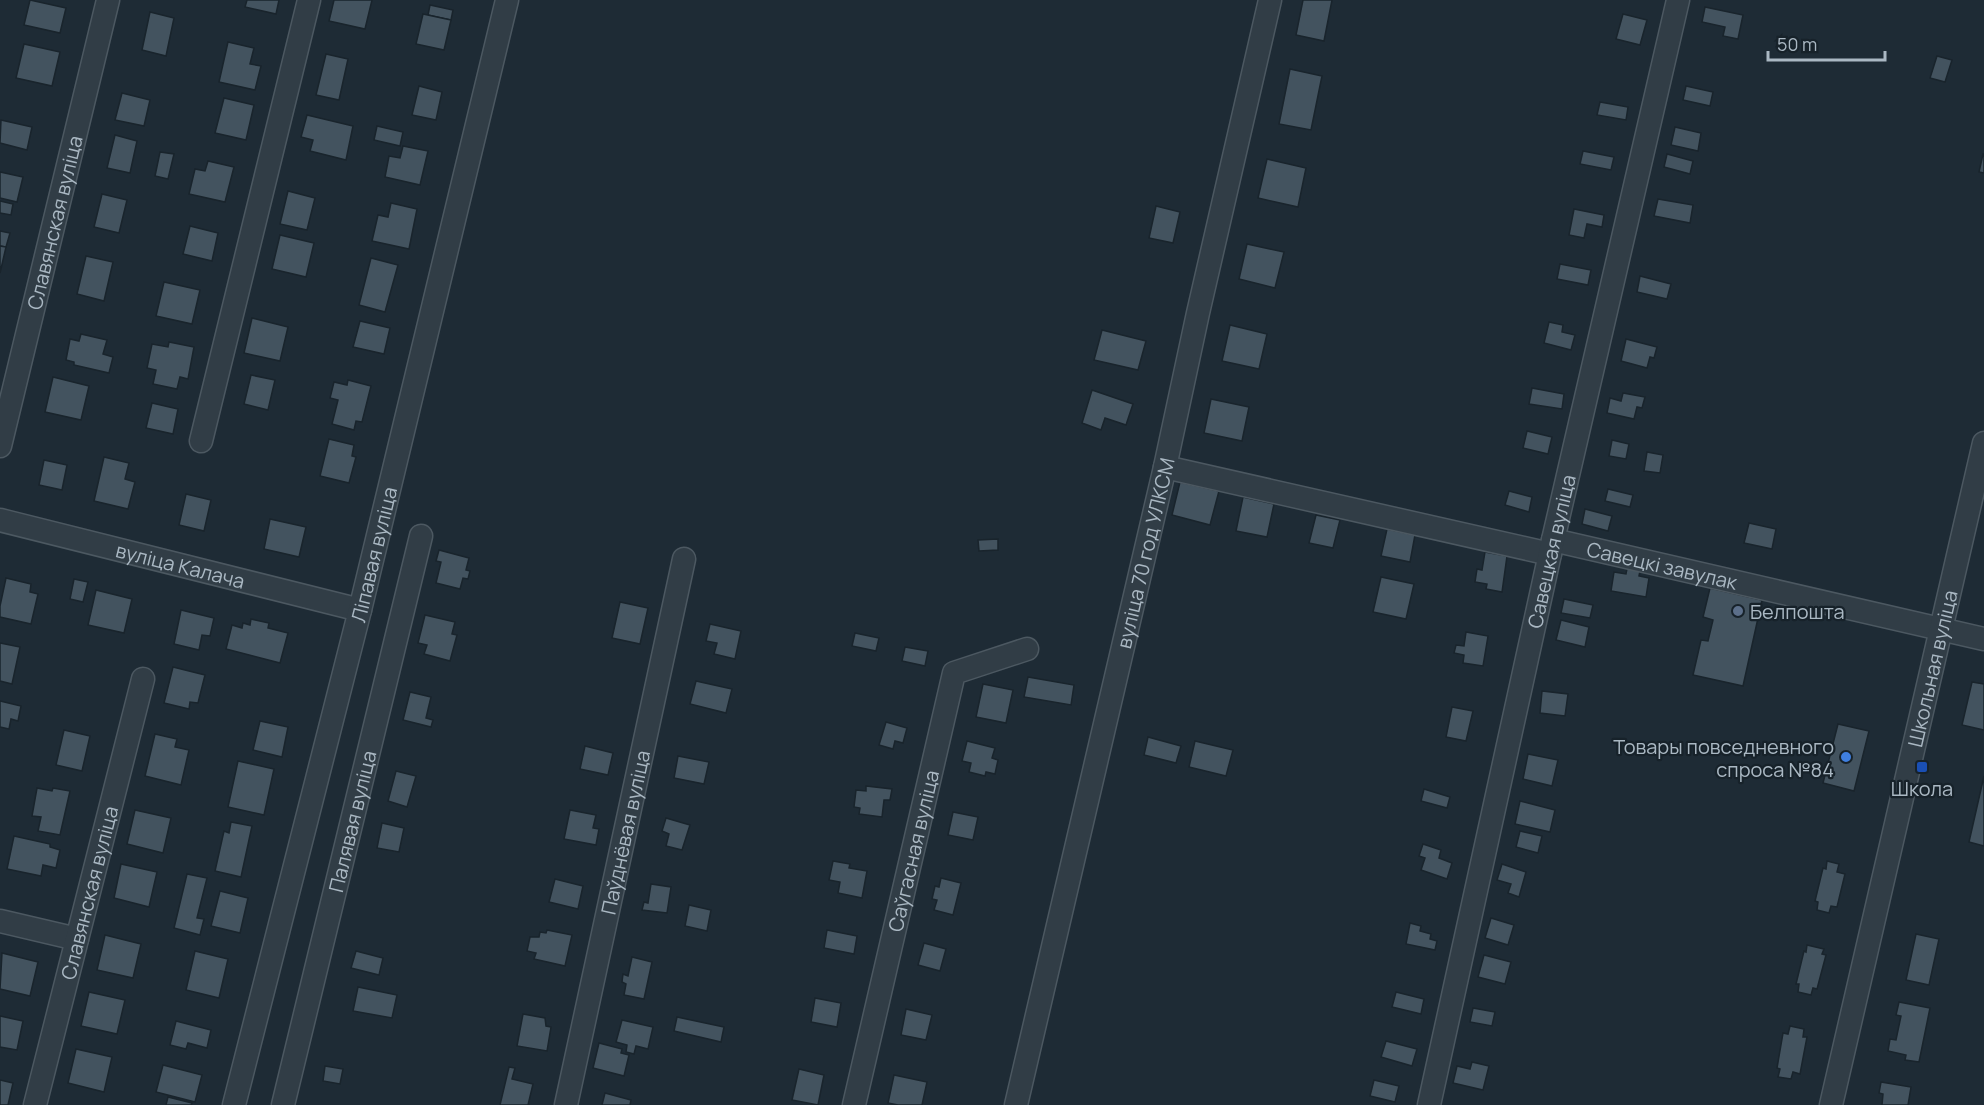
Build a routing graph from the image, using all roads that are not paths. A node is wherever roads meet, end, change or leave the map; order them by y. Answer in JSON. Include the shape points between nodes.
{"nodes":[{"id":1,"x":108,"y":0,"type":"edge"},
{"id":2,"x":309,"y":0,"type":"edge"},
{"id":3,"x":507,"y":0,"type":"edge"},
{"id":4,"x":1270,"y":0,"type":"edge"},
{"id":5,"x":1678,"y":0,"type":"edge"},
{"id":6,"x":201,"y":441,"type":"dead end"},
{"id":7,"x":1984,"y":443,"type":"edge"},
{"id":8,"x":0,"y":446,"type":"edge"},
{"id":9,"x":1165,"y":467,"type":"junction"},
{"id":10,"x":0,"y":520,"type":"edge"},
{"id":11,"x":421,"y":536,"type":"dead end"},
{"id":12,"x":1551,"y":547,"type":"junction"},
{"id":13,"x":684,"y":559,"type":"dead end"},
{"id":14,"x":360,"y":610,"type":"junction"},
{"id":15,"x":1941,"y":628,"type":"junction"},
{"id":16,"x":1984,"y":639,"type":"edge"},
{"id":17,"x":1027,"y":649,"type":"dead end"},
{"id":18,"x":143,"y":679,"type":"dead end"},
{"id":19,"x":0,"y":921,"type":"edge"},
{"id":20,"x":77,"y":939,"type":"junction"},
{"id":21,"x":35,"y":1105,"type":"edge"},
{"id":22,"x":234,"y":1105,"type":"edge"},
{"id":23,"x":283,"y":1105,"type":"edge"},
{"id":24,"x":566,"y":1105,"type":"edge"},
{"id":25,"x":854,"y":1105,"type":"edge"},
{"id":26,"x":1016,"y":1105,"type":"edge"},
{"id":27,"x":1430,"y":1105,"type":"edge"},
{"id":28,"x":1831,"y":1105,"type":"edge"}],
"edges":[{"from":1,"to":8,"type":"street","name":"Славянская вуліца"},
{"from":2,"to":6,"type":"street"},
{"from":3,"to":14,"type":"street","name":"Ліпавая вуліца"},
{"from":4,"to":9,"type":"street","name":"вуліца 70 год УЛКСМ"},
{"from":5,"to":12,"type":"street","name":"Савецкая вуліца"},
{"from":7,"to":15,"type":"street","name":"Школьная вуліца"},
{"from":9,"to":12,"type":"street","name":"Савецкі завулак"},
{"from":9,"to":26,"type":"street","name":"вуліца 70 год УЛКСМ"},
{"from":10,"to":14,"type":"street","name":"вуліца Калача"},
{"from":11,"to":23,"type":"street","name":"Палявая вуліца"},
{"from":12,"to":15,"type":"street","name":"Савецкі завулак"},
{"from":12,"to":27,"type":"street","name":"Савецкая вуліца"},
{"from":13,"to":24,"type":"street","name":"Паўднёвая вуліца"},
{"from":14,"to":22,"type":"street","name":"Ліпавая вуліца"},
{"from":15,"to":16,"type":"street","name":"Савецкі завулак"},
{"from":15,"to":28,"type":"street","name":"Школьная вуліца"},
{"from":17,"to":25,"type":"street","name":"Саўгасная вуліца","via":[[954,673]]},
{"from":18,"to":20,"type":"street","name":"Славянская вуліца"},
{"from":19,"to":20,"type":"street"},
{"from":20,"to":21,"type":"street","name":"Славянская вуліца"}]}
